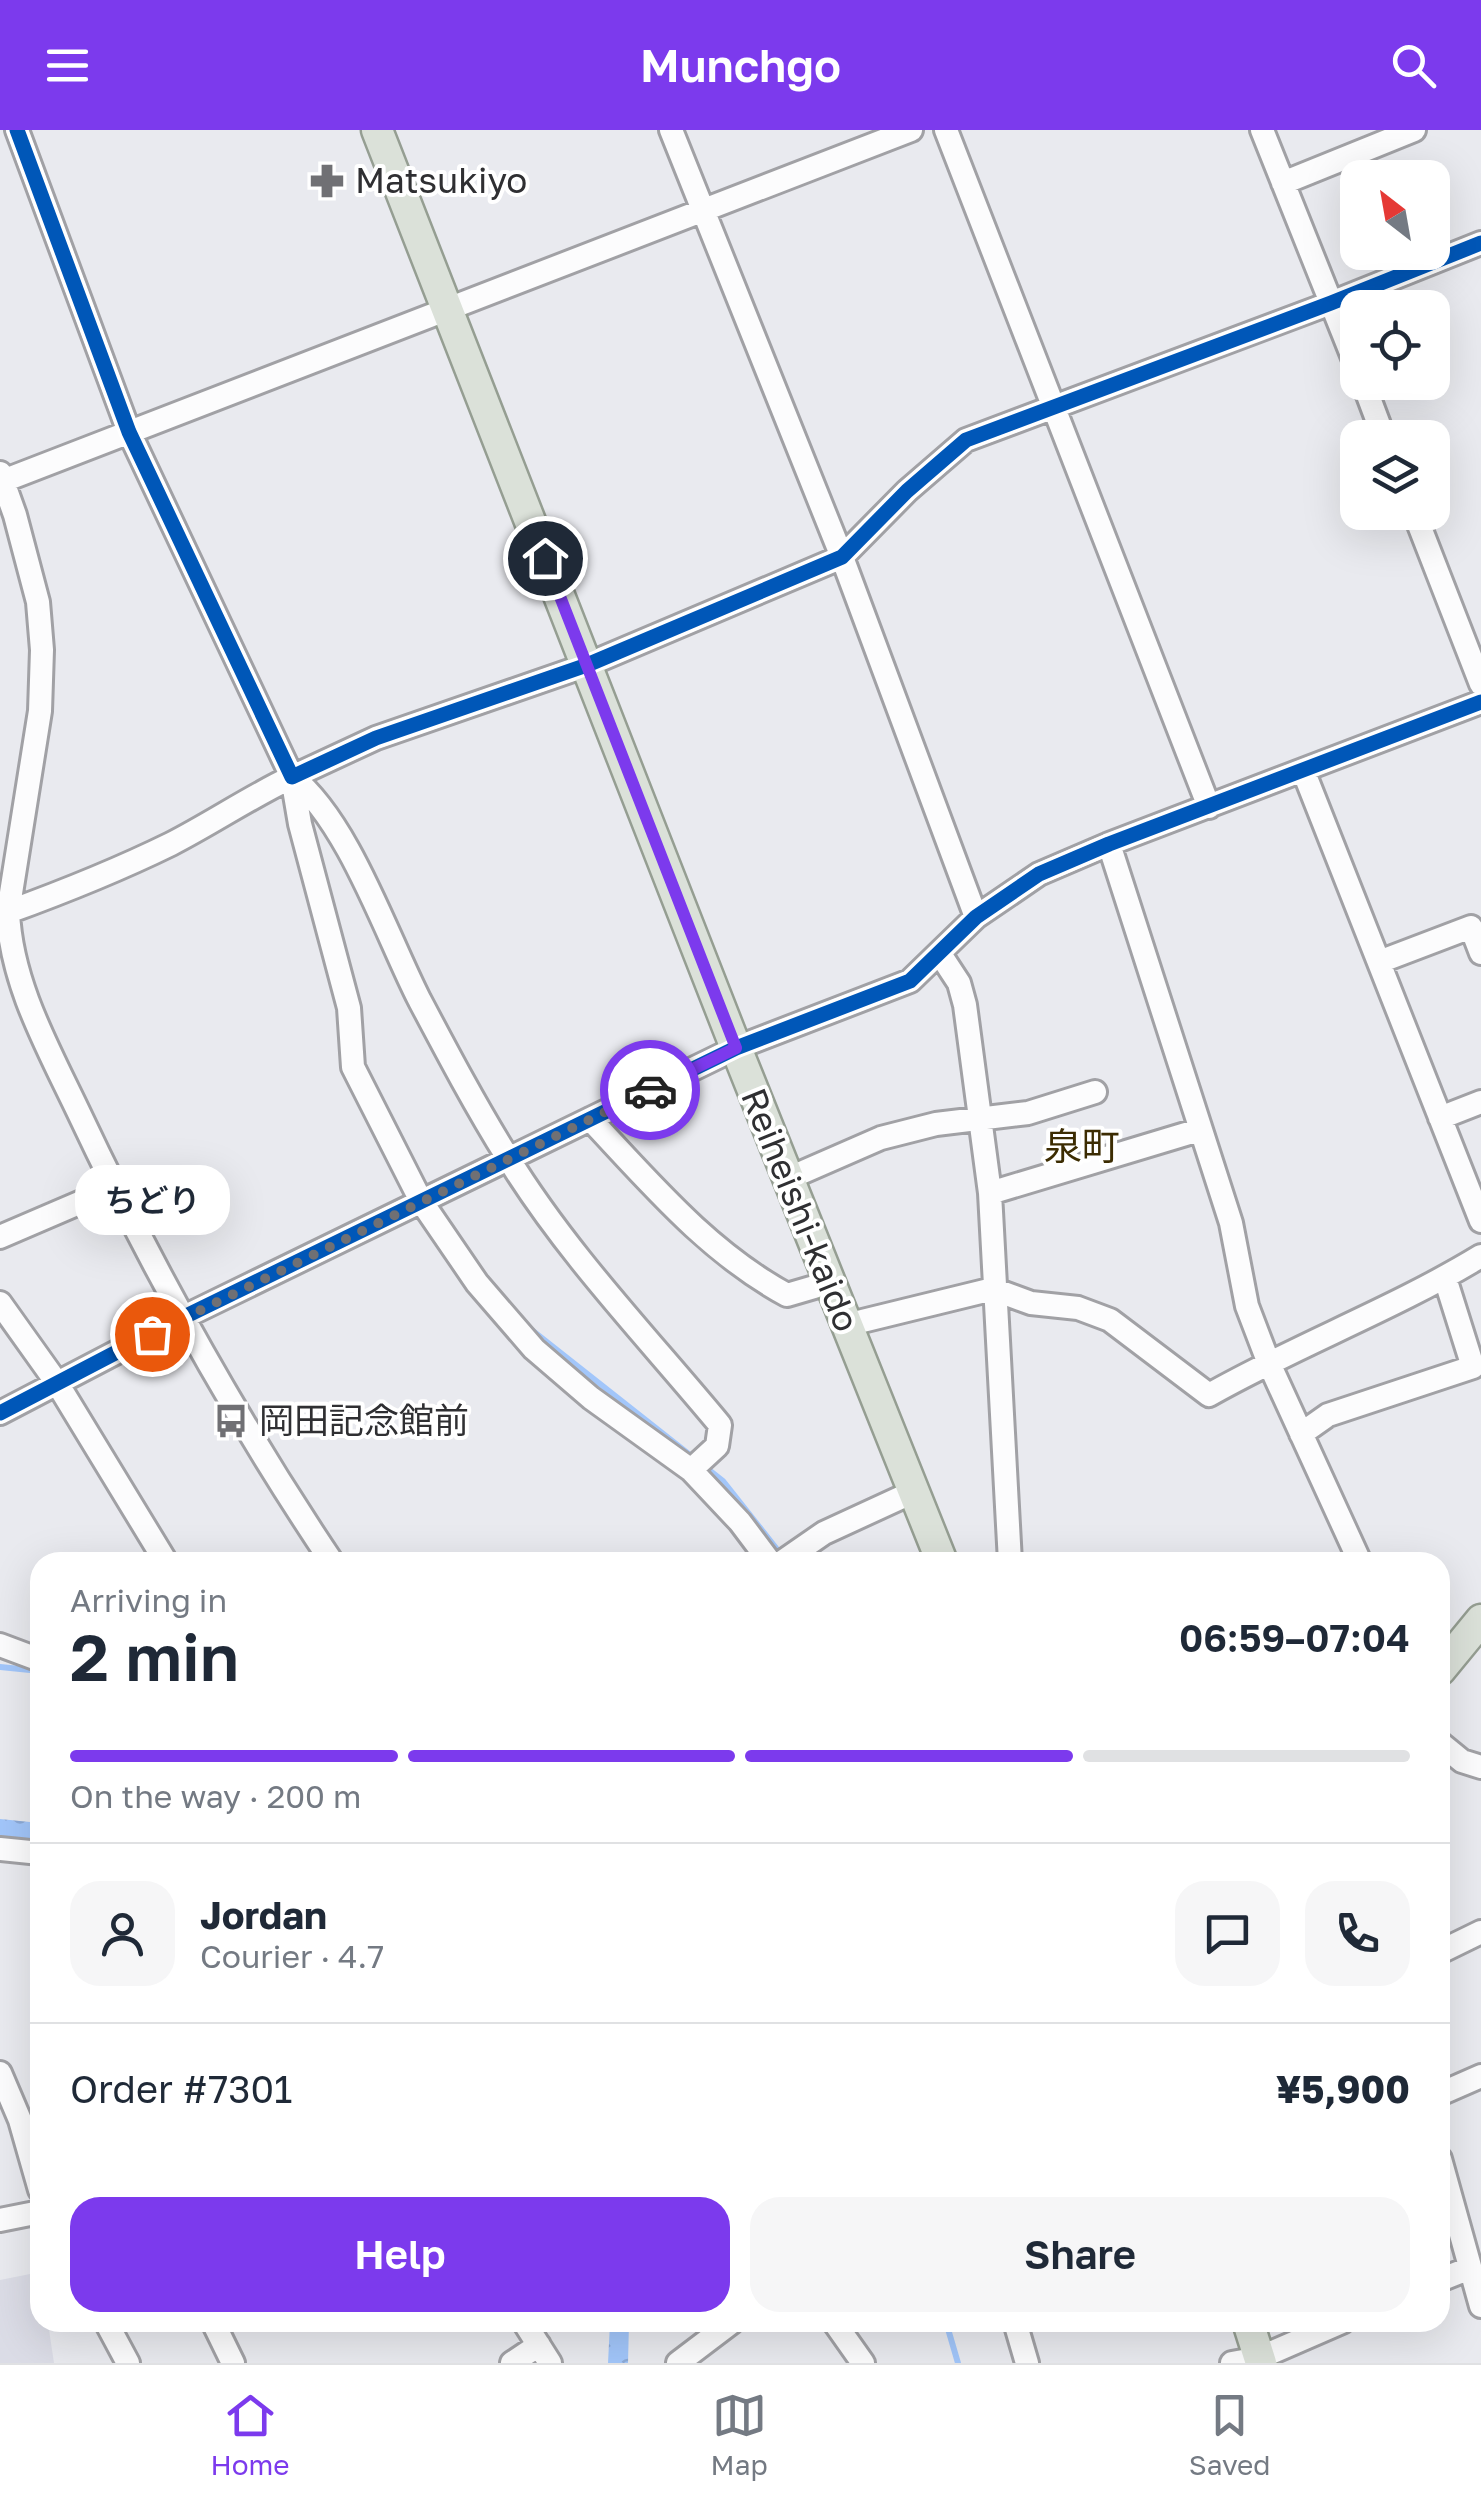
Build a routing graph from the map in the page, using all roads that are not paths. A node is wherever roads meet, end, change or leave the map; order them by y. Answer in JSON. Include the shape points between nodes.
{"nodes":[{"id":1,"x":17,"y":130,"type":"edge"},
{"id":2,"x":376,"y":130,"type":"edge"},
{"id":3,"x":671,"y":130,"type":"edge"},
{"id":4,"x":910,"y":130,"type":"edge"},
{"id":5,"x":946,"y":130,"type":"edge"},
{"id":6,"x":1262,"y":130,"type":"edge"},
{"id":7,"x":1414,"y":130,"type":"edge"},
{"id":8,"x":1283,"y":182,"type":"junction"},
{"id":9,"x":703,"y":210,"type":"junction"},
{"id":10,"x":1481,"y":244,"type":"edge"},
{"id":11,"x":1332,"y":303,"type":"junction"},
{"id":12,"x":446,"y":308,"type":"junction"},
{"id":13,"x":1340,"y":324,"type":"edge"},
{"id":14,"x":1056,"y":406,"type":"junction"},
{"id":15,"x":129,"y":432,"type":"junction"},
{"id":16,"x":2,"y":477,"type":"edge"},
{"id":17,"x":1421,"y":530,"type":"edge"},
{"id":18,"x":23,"y":544,"type":"junction"},
{"id":19,"x":0,"y":553,"type":"edge"},
{"id":20,"x":842,"y":557,"type":"junction"},
{"id":21,"x":587,"y":665,"type":"junction"},
{"id":22,"x":1481,"y":684,"type":"edge"},
{"id":23,"x":1481,"y":702,"type":"edge"},
{"id":24,"x":1303,"y":770,"type":"junction"},
{"id":25,"x":292,"y":777,"type":"junction"},
{"id":26,"x":1209,"y":808,"type":"junction"},
{"id":27,"x":1109,"y":844,"type":"junction"},
{"id":28,"x":4,"y":909,"type":"edge"},
{"id":29,"x":976,"y":917,"type":"junction"},
{"id":30,"x":1481,"y":953,"type":"edge"},
{"id":31,"x":940,"y":954,"type":"junction"},
{"id":32,"x":1379,"y":962,"type":"junction"},
{"id":33,"x":736,"y":1048,"type":"junction"},
{"id":34,"x":1095,"y":1092,"type":"dead end"},
{"id":35,"x":1481,"y":1102,"type":"edge"},
{"id":36,"x":1440,"y":1118,"type":"junction"},
{"id":37,"x":590,"y":1119,"type":"junction"},
{"id":38,"x":980,"y":1119,"type":"junction"},
{"id":39,"x":1199,"y":1130,"type":"junction"},
{"id":40,"x":508,"y":1159,"type":"junction"},
{"id":41,"x":788,"y":1179,"type":"junction"},
{"id":42,"x":114,"y":1188,"type":"junction"},
{"id":43,"x":990,"y":1193,"type":"junction"},
{"id":44,"x":421,"y":1201,"type":"junction"},
{"id":45,"x":1481,"y":1222,"type":"edge"},
{"id":46,"x":0,"y":1237,"type":"edge"},
{"id":47,"x":1481,"y":1256,"type":"edge"},
{"id":48,"x":1445,"y":1278,"type":"junction"},
{"id":49,"x":828,"y":1283,"type":"junction"},
{"id":50,"x":993,"y":1288,"type":"junction"},
{"id":51,"x":0,"y":1304,"type":"edge"},
{"id":52,"x":184,"y":1317,"type":"junction"},
{"id":53,"x":846,"y":1325,"type":"junction"},
{"id":54,"x":1268,"y":1361,"type":"junction"},
{"id":55,"x":57,"y":1383,"type":"junction"},
{"id":56,"x":0,"y":1413,"type":"edge"},
{"id":57,"x":1301,"y":1434,"type":"junction"},
{"id":58,"x":691,"y":1470,"type":"junction"},
{"id":59,"x":912,"y":1492,"type":"junction"},
{"id":60,"x":160,"y":1552,"type":"edge"},
{"id":61,"x":326,"y":1552,"type":"edge"},
{"id":62,"x":762,"y":1552,"type":"edge"},
{"id":63,"x":797,"y":1552,"type":"edge"},
{"id":64,"x":938,"y":1552,"type":"edge"},
{"id":65,"x":1009,"y":1552,"type":"edge"},
{"id":66,"x":1355,"y":1552,"type":"edge"},
{"id":67,"x":1481,"y":1620,"type":"edge"},
{"id":68,"x":0,"y":1646,"type":"edge"},
{"id":69,"x":30,"y":1656,"type":"edge"},
{"id":70,"x":1450,"y":1658,"type":"edge"},
{"id":71,"x":1450,"y":1752,"type":"edge"},
{"id":72,"x":1481,"y":1767,"type":"edge"},
{"id":73,"x":0,"y":1849,"type":"edge"},
{"id":74,"x":30,"y":1852,"type":"edge"},
{"id":75,"x":1481,"y":1932,"type":"edge"},
{"id":76,"x":1450,"y":1947,"type":"edge"},
{"id":77,"x":0,"y":2073,"type":"edge"},
{"id":78,"x":1481,"y":2076,"type":"edge"},
{"id":79,"x":1450,"y":2090,"type":"edge"},
{"id":80,"x":30,"y":2155,"type":"edge"},
{"id":81,"x":1450,"y":2188,"type":"edge"},
{"id":82,"x":30,"y":2214,"type":"edge"},
{"id":83,"x":0,"y":2220,"type":"edge"},
{"id":84,"x":1472,"y":2252,"type":"edge"},
{"id":85,"x":1450,"y":2271,"type":"edge"},
{"id":86,"x":1481,"y":2306,"type":"edge"},
{"id":87,"x":111,"y":2332,"type":"edge"},
{"id":88,"x":218,"y":2332,"type":"edge"},
{"id":89,"x":530,"y":2332,"type":"edge"},
{"id":90,"x":719,"y":2332,"type":"edge"},
{"id":91,"x":841,"y":2332,"type":"edge"},
{"id":92,"x":1018,"y":2332,"type":"edge"},
{"id":93,"x":1249,"y":2332,"type":"edge"},
{"id":94,"x":1319,"y":2332,"type":"edge"},
{"id":95,"x":544,"y":2354,"type":"edge"},
{"id":96,"x":1251,"y":2361,"type":"edge"},
{"id":97,"x":128,"y":2363,"type":"edge"},
{"id":98,"x":232,"y":2363,"type":"edge"},
{"id":99,"x":512,"y":2363,"type":"edge"},
{"id":100,"x":678,"y":2363,"type":"edge"},
{"id":101,"x":864,"y":2363,"type":"edge"},
{"id":102,"x":1027,"y":2363,"type":"edge"}],
"edges":[{"from":1,"to":15,"type":"street"},
{"from":2,"to":12,"type":"main road","name":"Reiheishi-kaido"},
{"from":3,"to":9,"type":"street"},
{"from":4,"to":9,"type":"street"},
{"from":5,"to":14,"type":"street"},
{"from":6,"to":8,"type":"street"},
{"from":7,"to":8,"type":"street"},
{"from":8,"to":11,"type":"street"},
{"from":9,"to":12,"type":"street"},
{"from":9,"to":20,"type":"street"},
{"from":10,"to":11,"type":"street"},
{"from":11,"to":13,"type":"street"},
{"from":11,"to":14,"type":"street"},
{"from":12,"to":15,"type":"street"},
{"from":12,"to":21,"type":"main road","name":"Reiheishi-kaido"},
{"from":14,"to":20,"type":"street","via":[[966,440]]},
{"from":14,"to":26,"type":"street"},
{"from":15,"to":16,"type":"street"},
{"from":15,"to":25,"type":"street"},
{"from":16,"to":18,"type":"street"},
{"from":17,"to":22,"type":"street"},
{"from":18,"to":19,"type":"street"},
{"from":18,"to":28,"type":"street","via":[[38,602],[40,711]]},
{"from":20,"to":21,"type":"street"},
{"from":20,"to":29,"type":"street"},
{"from":21,"to":25,"type":"street","via":[[376,738]]},
{"from":21,"to":33,"type":"main road","name":"Reiheishi-kaido"},
{"from":23,"to":24,"type":"street"},
{"from":24,"to":26,"type":"street"},
{"from":24,"to":32,"type":"street"},
{"from":25,"to":28,"type":"street","via":[[174,842],[57,894]]},
{"from":25,"to":40,"type":"street","via":[[352,858]]},
{"from":25,"to":44,"type":"street","via":[[349,1008],[353,1067]]},
{"from":26,"to":27,"type":"street"},
{"from":27,"to":29,"type":"street","via":[[1040,874]]},
{"from":27,"to":39,"type":"street"},
{"from":28,"to":42,"type":"street","via":[[18,979]]},
{"from":29,"to":31,"type":"street"},
{"from":30,"to":32,"type":"street","via":[[1471,927]]},
{"from":31,"to":33,"type":"street","via":[[910,981]]},
{"from":31,"to":38,"type":"street","via":[[966,1005]]},
{"from":32,"to":36,"type":"street"},
{"from":33,"to":37,"type":"street"},
{"from":33,"to":41,"type":"main road","name":"Reiheishi-kaido"},
{"from":34,"to":38,"type":"street","via":[[1028,1113]]},
{"from":35,"to":36,"type":"street"},
{"from":36,"to":45,"type":"street"},
{"from":37,"to":40,"type":"street"},
{"from":37,"to":49,"type":"street","via":[[694,1230],[757,1278],[786,1295]]},
{"from":38,"to":41,"type":"street","via":[[881,1138]]},
{"from":38,"to":43,"type":"street"},
{"from":39,"to":43,"type":"street"},
{"from":39,"to":54,"type":"street"},
{"from":40,"to":44,"type":"street"},
{"from":40,"to":58,"type":"street","via":[[720,1425],[717,1446]]},
{"from":41,"to":49,"type":"main road","name":"Reiheishi-kaido"},
{"from":42,"to":46,"type":"street"},
{"from":42,"to":52,"type":"street"},
{"from":43,"to":50,"type":"street"},
{"from":44,"to":52,"type":"street"},
{"from":44,"to":58,"type":"street","via":[[476,1284],[534,1350]]},
{"from":47,"to":48,"type":"street"},
{"from":48,"to":54,"type":"street"},
{"from":48,"to":57,"type":"street","via":[[1473,1366],[1328,1415]]},
{"from":49,"to":53,"type":"main road","name":"Reiheishi-kaido"},
{"from":50,"to":53,"type":"street"},
{"from":50,"to":54,"type":"street","via":[[1110,1320],[1209,1395]]},
{"from":50,"to":65,"type":"street"},
{"from":51,"to":55,"type":"street"},
{"from":52,"to":55,"type":"street"},
{"from":52,"to":61,"type":"street"},
{"from":53,"to":59,"type":"main road","name":"Reiheishi-kaido"},
{"from":54,"to":57,"type":"street"},
{"from":55,"to":56,"type":"street"},
{"from":55,"to":60,"type":"street"},
{"from":57,"to":66,"type":"street"},
{"from":58,"to":62,"type":"street"},
{"from":59,"to":63,"type":"street"},
{"from":59,"to":64,"type":"main road","name":"Reiheishi-kaido"},
{"from":67,"to":70,"type":"main road"},
{"from":68,"to":69,"type":"street"},
{"from":71,"to":72,"type":"street"},
{"from":73,"to":74,"type":"street"},
{"from":75,"to":76,"type":"street"},
{"from":77,"to":80,"type":"street"},
{"from":78,"to":79,"type":"street"},
{"from":81,"to":84,"type":"street"},
{"from":82,"to":83,"type":"street"},
{"from":84,"to":85,"type":"street"},
{"from":84,"to":86,"type":"street"},
{"from":87,"to":97,"type":"street"},
{"from":88,"to":98,"type":"street"},
{"from":89,"to":95,"type":"street"},
{"from":90,"to":100,"type":"street"},
{"from":91,"to":101,"type":"street"},
{"from":92,"to":102,"type":"street"},
{"from":93,"to":96,"type":"main road"},
{"from":94,"to":96,"type":"street"},
{"from":95,"to":99,"type":"street"}]}
